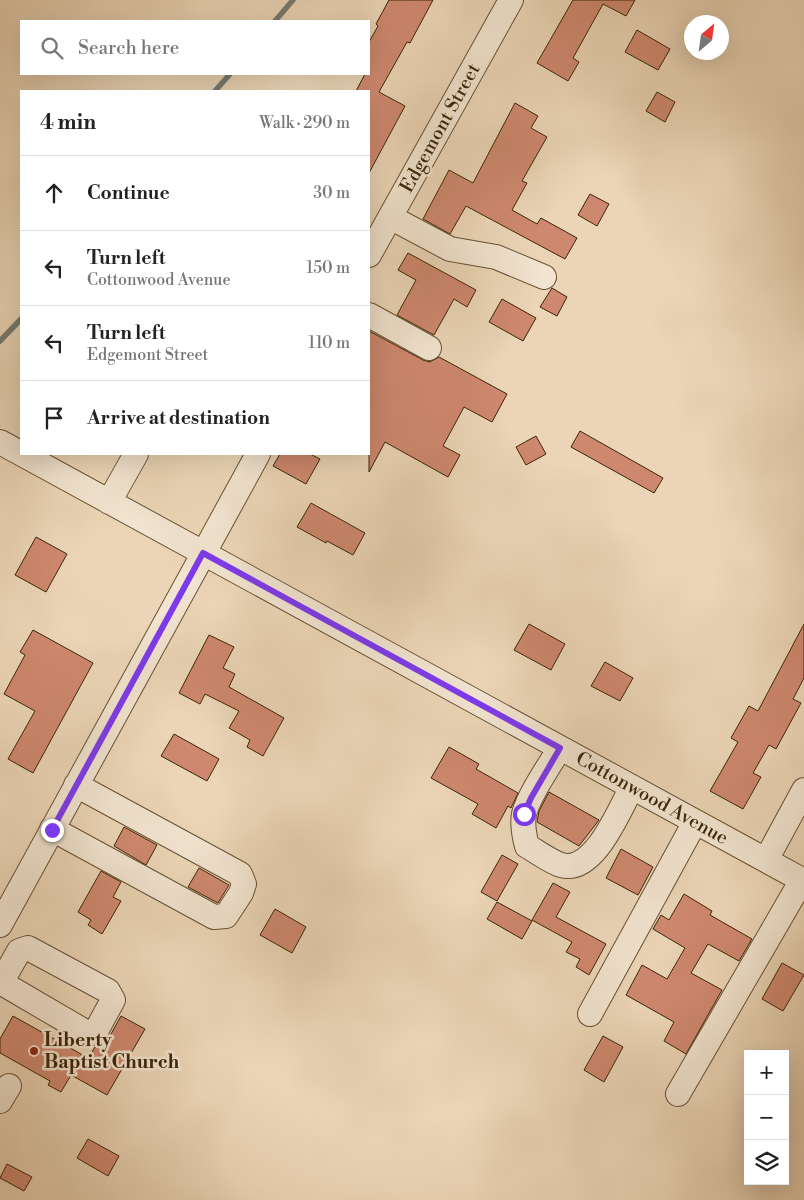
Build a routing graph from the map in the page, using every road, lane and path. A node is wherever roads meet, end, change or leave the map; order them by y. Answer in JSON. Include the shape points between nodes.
{"nodes":[{"id":1,"x":511,"y":0,"type":"edge"},
{"id":2,"x":390,"y":217,"type":"junction"},
{"id":3,"x":370,"y":253,"type":"edge"},
{"id":4,"x":544,"y":277,"type":"dead end"},
{"id":5,"x":370,"y":316,"type":"edge"},
{"id":6,"x":429,"y":348,"type":"dead end"},
{"id":7,"x":0,"y":442,"type":"edge"},
{"id":8,"x":20,"y":453,"type":"edge"},
{"id":9,"x":24,"y":455,"type":"edge"},
{"id":10,"x":135,"y":455,"type":"edge"},
{"id":11,"x":257,"y":455,"type":"edge"},
{"id":12,"x":109,"y":502,"type":"junction"},
{"id":13,"x":203,"y":553,"type":"junction"},
{"id":14,"x":560,"y":748,"type":"junction"},
{"id":15,"x":76,"y":785,"type":"junction"},
{"id":16,"x":632,"y":787,"type":"junction"},
{"id":17,"x":804,"y":790,"type":"edge"},
{"id":18,"x":695,"y":822,"type":"junction"},
{"id":19,"x":52,"y":830,"type":"junction"},
{"id":20,"x":766,"y":860,"type":"junction"},
{"id":21,"x":803,"y":880,"type":"edge"},
{"id":22,"x":0,"y":925,"type":"edge"},
{"id":23,"x":590,"y":1014,"type":"dead end"},
{"id":24,"x":678,"y":1094,"type":"dead end"}],
"edges":[{"from":1,"to":2,"type":"street","name":"Edgemont Street"},
{"from":2,"to":3,"type":"street","name":"Edgemont Street"},
{"from":2,"to":4,"type":"street","via":[[450,249],[496,257]]},
{"from":5,"to":6,"type":"street"},
{"from":7,"to":8,"type":"street","name":"Cottonwood Avenue"},
{"from":9,"to":12,"type":"street","name":"Cottonwood Avenue"},
{"from":10,"to":12,"type":"street"},
{"from":11,"to":13,"type":"street"},
{"from":12,"to":13,"type":"street","name":"Cottonwood Avenue"},
{"from":13,"to":14,"type":"street","name":"Cottonwood Avenue"},
{"from":13,"to":15,"type":"street"},
{"from":14,"to":16,"type":"street","name":"Cottonwood Avenue"},
{"from":14,"to":16,"type":"street","via":[[531,798],[524,814],[523,829],[527,846],[561,866],[577,865],[592,856]]},
{"from":15,"to":19,"type":"street"},
{"from":15,"to":19,"type":"street","via":[[240,874],[244,884],[241,894],[226,916],[214,917]]},
{"from":16,"to":18,"type":"street","name":"Cottonwood Avenue"},
{"from":17,"to":20,"type":"street"},
{"from":18,"to":20,"type":"street","name":"Cottonwood Avenue"},
{"from":18,"to":23,"type":"street"},
{"from":19,"to":22,"type":"street"},
{"from":20,"to":21,"type":"street","name":"Cottonwood Avenue"},
{"from":21,"to":24,"type":"street"}]}
